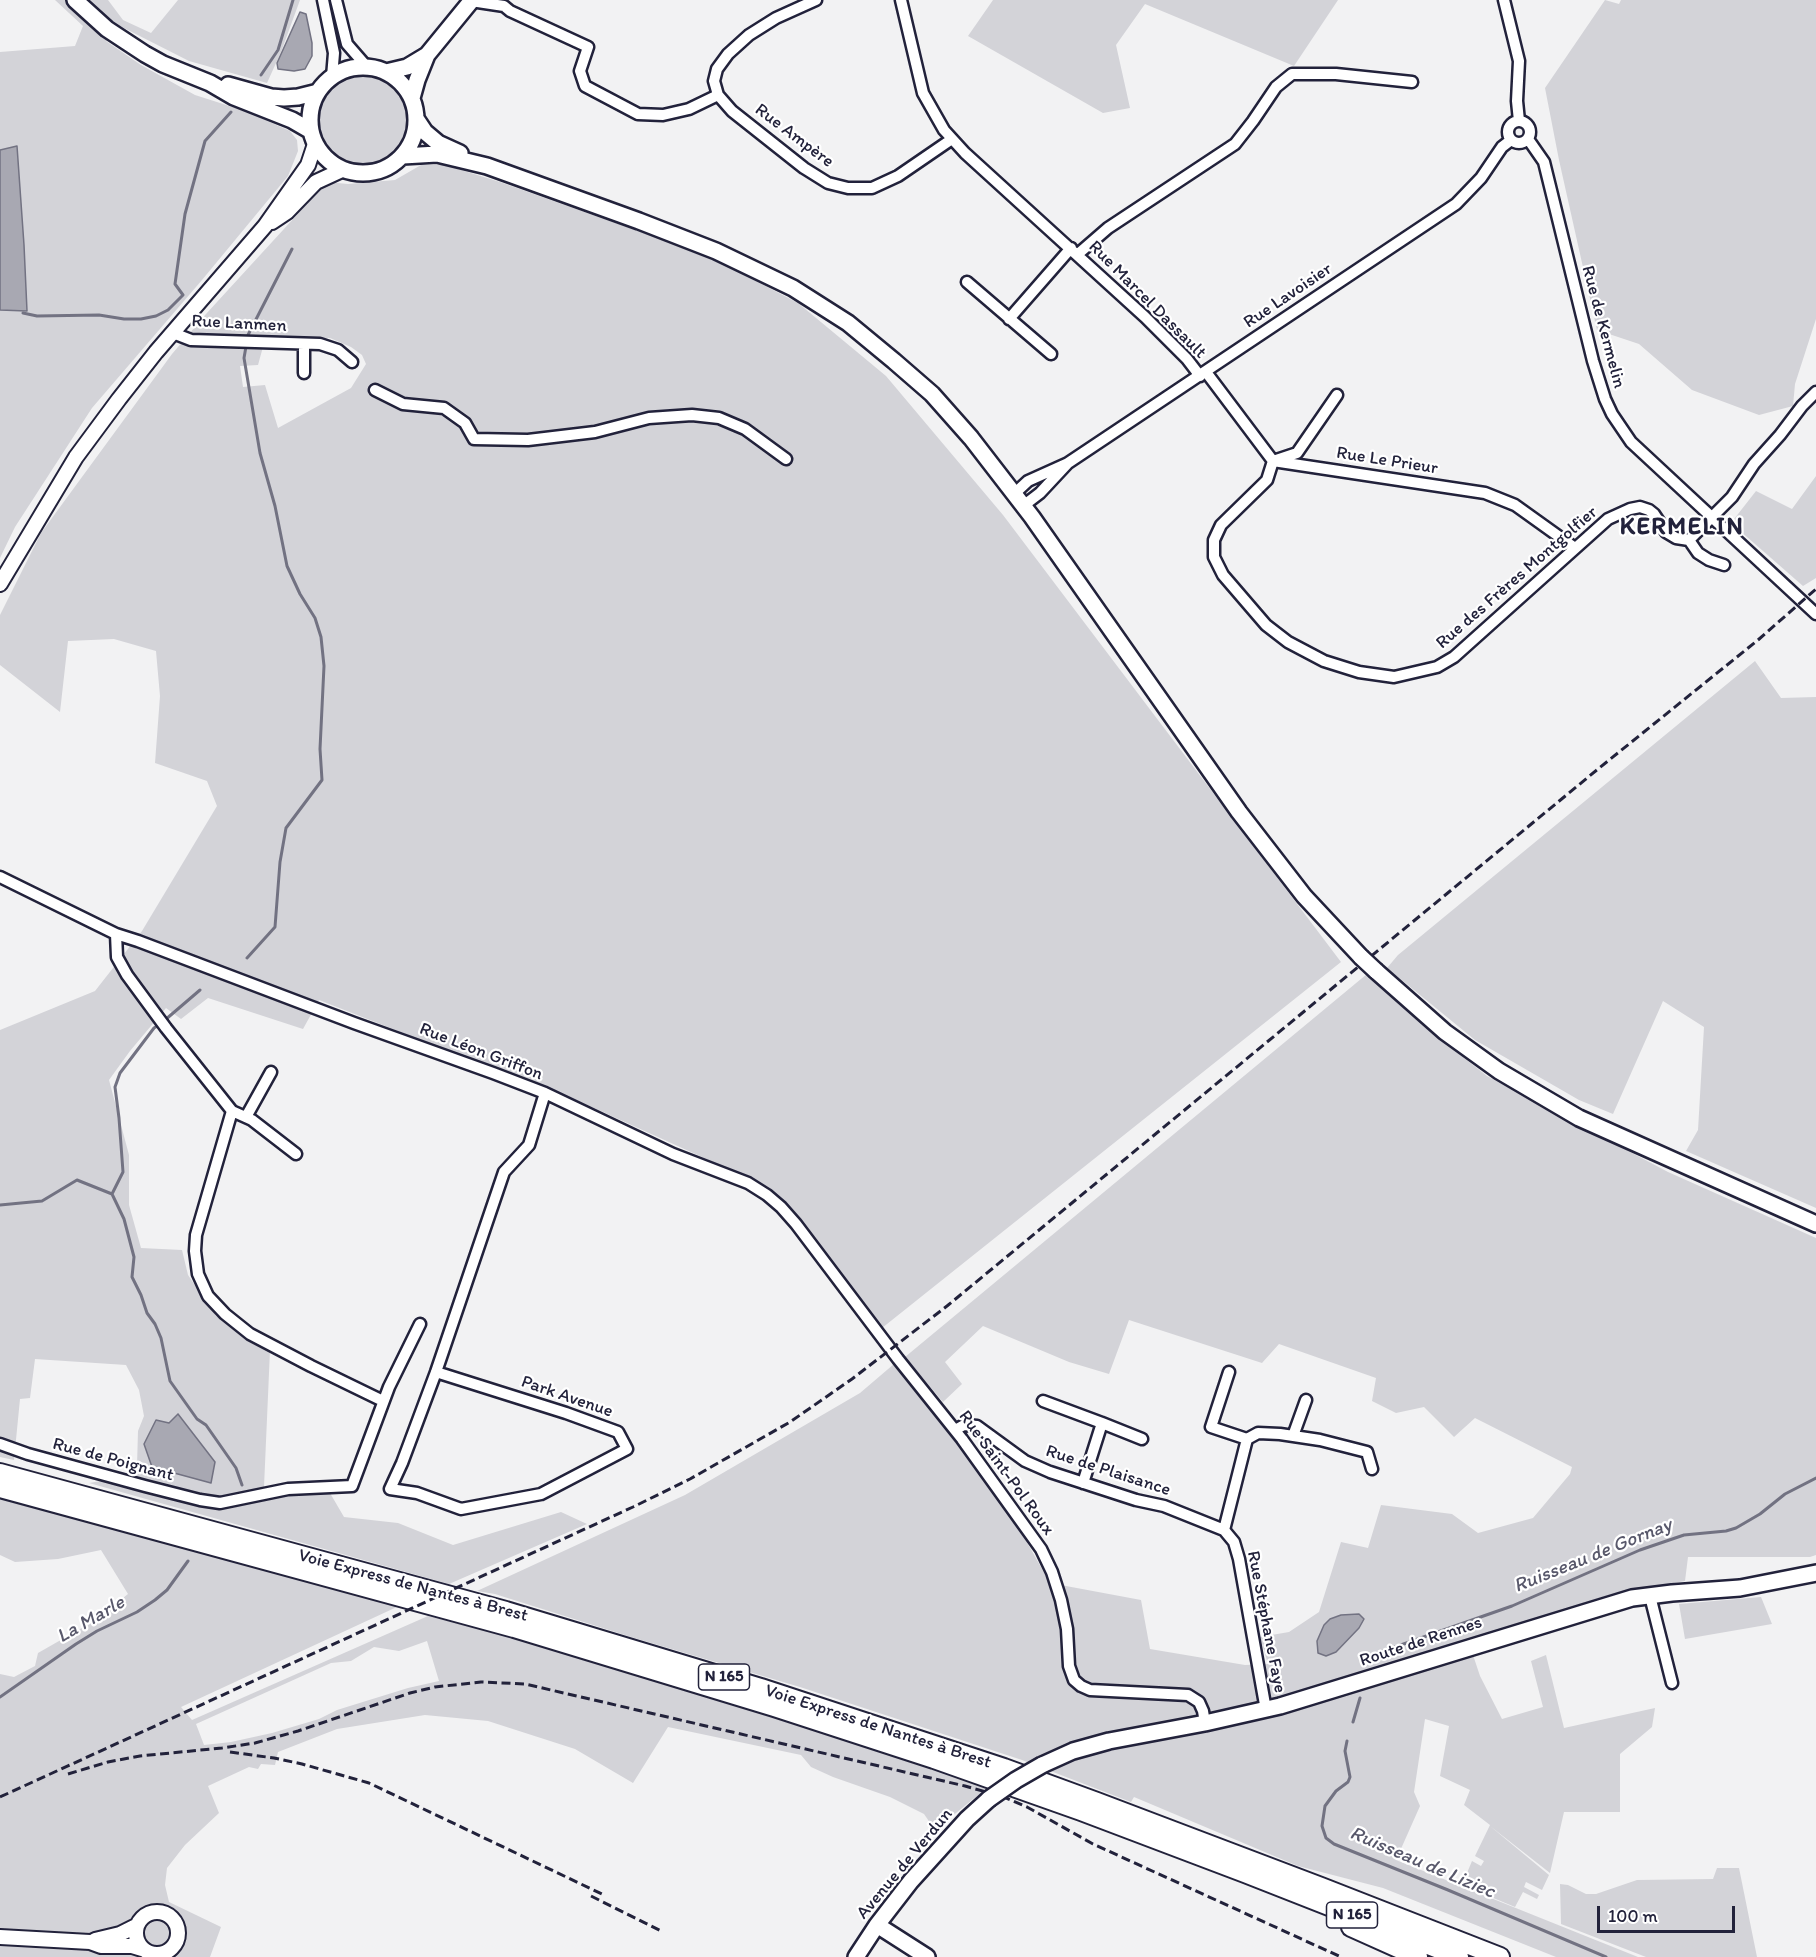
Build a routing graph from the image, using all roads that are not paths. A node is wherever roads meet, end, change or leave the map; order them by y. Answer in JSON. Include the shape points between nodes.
{"nodes":[{"id":1,"x":75,"y":0,"type":"edge"},
{"id":2,"x":323,"y":0,"type":"edge"},
{"id":3,"x":336,"y":0,"type":"edge"},
{"id":4,"x":471,"y":0,"type":"edge"},
{"id":5,"x":816,"y":0,"type":"edge"},
{"id":6,"x":901,"y":0,"type":"edge"},
{"id":7,"x":1504,"y":0,"type":"edge"},
{"id":8,"x":427,"y":55,"type":"junction"},
{"id":9,"x":367,"y":67,"type":"junction"},
{"id":10,"x":386,"y":72,"type":"junction"},
{"id":11,"x":332,"y":77,"type":"junction"},
{"id":12,"x":1412,"y":82,"type":"dead end"},
{"id":13,"x":210,"y":83,"type":"junction"},
{"id":14,"x":318,"y":92,"type":"junction"},
{"id":15,"x":718,"y":95,"type":"junction"},
{"id":16,"x":412,"y":98,"type":"junction"},
{"id":17,"x":417,"y":120,"type":"junction"},
{"id":18,"x":1519,"y":121,"type":"junction"},
{"id":19,"x":312,"y":132,"type":"junction"},
{"id":20,"x":952,"y":139,"type":"junction"},
{"id":21,"x":1528,"y":139,"type":"junction"},
{"id":22,"x":1511,"y":140,"type":"junction"},
{"id":23,"x":403,"y":156,"type":"junction"},
{"id":24,"x":487,"y":166,"type":"junction"},
{"id":25,"x":342,"y":170,"type":"junction"},
{"id":26,"x":265,"y":226,"type":"junction"},
{"id":27,"x":1074,"y":251,"type":"junction"},
{"id":28,"x":967,"y":282,"type":"dead end"},
{"id":29,"x":1009,"y":319,"type":"junction"},
{"id":30,"x":173,"y":333,"type":"junction"},
{"id":31,"x":304,"y":344,"type":"junction"},
{"id":32,"x":1052,"y":354,"type":"dead end"},
{"id":33,"x":352,"y":362,"type":"dead end"},
{"id":34,"x":304,"y":373,"type":"dead end"},
{"id":35,"x":1203,"y":374,"type":"junction"},
{"id":36,"x":375,"y":390,"type":"dead end"},
{"id":37,"x":1816,"y":392,"type":"edge"},
{"id":38,"x":1337,"y":395,"type":"dead end"},
{"id":39,"x":786,"y":459,"type":"dead end"},
{"id":40,"x":1274,"y":461,"type":"junction"},
{"id":41,"x":1068,"y":463,"type":"junction"},
{"id":42,"x":1019,"y":500,"type":"junction"},
{"id":43,"x":1713,"y":518,"type":"junction"},
{"id":44,"x":1689,"y":540,"type":"junction"},
{"id":45,"x":1575,"y":548,"type":"junction"},
{"id":46,"x":1724,"y":565,"type":"dead end"},
{"id":47,"x":0,"y":584,"type":"edge"},
{"id":48,"x":1814,"y":612,"type":"edge"},
{"id":49,"x":0,"y":877,"type":"edge"},
{"id":50,"x":116,"y":934,"type":"junction"},
{"id":51,"x":271,"y":1072,"type":"dead end"},
{"id":52,"x":545,"y":1093,"type":"junction"},
{"id":53,"x":232,"y":1111,"type":"junction"},
{"id":54,"x":246,"y":1117,"type":"junction"},
{"id":55,"x":296,"y":1154,"type":"dead end"},
{"id":56,"x":1816,"y":1224,"type":"edge"},
{"id":57,"x":420,"y":1324,"type":"dead end"},
{"id":58,"x":898,"y":1359,"type":"joint"},
{"id":59,"x":436,"y":1372,"type":"junction"},
{"id":60,"x":1228,"y":1372,"type":"dead end"},
{"id":61,"x":1306,"y":1400,"type":"dead end"},
{"id":62,"x":383,"y":1401,"type":"junction"},
{"id":63,"x":1043,"y":1401,"type":"dead end"},
{"id":64,"x":1102,"y":1423,"type":"junction"},
{"id":65,"x":955,"y":1430,"type":"junction"},
{"id":66,"x":1293,"y":1436,"type":"junction"},
{"id":67,"x":1142,"y":1439,"type":"dead end"},
{"id":68,"x":1247,"y":1439,"type":"junction"},
{"id":69,"x":0,"y":1444,"type":"edge"},
{"id":70,"x":1372,"y":1469,"type":"dead end"},
{"id":71,"x":0,"y":1473,"type":"edge"},
{"id":72,"x":1083,"y":1483,"type":"junction"},
{"id":73,"x":0,"y":1488,"type":"edge"},
{"id":74,"x":1224,"y":1530,"type":"junction"},
{"id":75,"x":1816,"y":1573,"type":"edge"},
{"id":76,"x":1650,"y":1596,"type":"junction"},
{"id":77,"x":1672,"y":1683,"type":"dead end"},
{"id":78,"x":1266,"y":1710,"type":"junction"},
{"id":79,"x":1205,"y":1723,"type":"junction"},
{"id":80,"x":1042,"y":1765,"type":"joint"},
{"id":81,"x":1245,"y":1872,"type":"junction"},
{"id":82,"x":877,"y":1925,"type":"junction"},
{"id":83,"x":136,"y":1926,"type":"junction"},
{"id":84,"x":0,"y":1937,"type":"edge"},
{"id":85,"x":90,"y":1942,"type":"junction"},
{"id":86,"x":146,"y":1953,"type":"edge"},
{"id":87,"x":168,"y":1954,"type":"edge"},
{"id":88,"x":856,"y":1957,"type":"edge"},
{"id":89,"x":927,"y":1957,"type":"edge"},
{"id":90,"x":1418,"y":1957,"type":"edge"},
{"id":91,"x":1458,"y":1957,"type":"edge"},
{"id":92,"x":1500,"y":1957,"type":"edge"}],
"edges":[{"from":1,"to":13,"type":"main road","via":[[125,43]]},
{"from":2,"to":11,"type":"street","via":[[334,53]]},
{"from":3,"to":9,"type":"street","via":[[347,44]]},
{"from":4,"to":8,"type":"main road"},
{"from":4,"to":15,"type":"street","via":[[504,6],[588,47],[580,71],[585,86],[638,114],[663,115],[689,109]]},
{"from":5,"to":15,"type":"street","via":[[748,35],[728,54],[714,81]]},
{"from":6,"to":20,"type":"street","name":"Rue Marcel Dassault","via":[[923,93]]},
{"from":7,"to":18,"type":"street","via":[[1519,61]]},
{"from":8,"to":10,"type":"main road","via":[[407,67]]},
{"from":8,"to":16,"type":"main road"},
{"from":9,"to":10,"type":"main road"},
{"from":9,"to":11,"type":"main road","via":[[355,67]]},
{"from":10,"to":16,"type":"main road"},
{"from":11,"to":14,"type":"main road"},
{"from":12,"to":27,"type":"street","via":[[1336,74],[1292,75],[1276,87],[1235,144]]},
{"from":13,"to":14,"type":"main road","via":[[271,97]]},
{"from":13,"to":19,"type":"main road"},
{"from":14,"to":19,"type":"main road","via":[[310,111]]},
{"from":15,"to":20,"type":"street","name":"Rue Ampère","via":[[732,111],[804,168],[828,183],[848,188],[872,188],[898,176]]},
{"from":16,"to":17,"type":"main road"},
{"from":17,"to":23,"type":"main road","via":[[411,145]]},
{"from":17,"to":24,"type":"main road","via":[[438,143]]},
{"from":18,"to":21,"type":"street","via":[[1528,126]]},
{"from":18,"to":22,"type":"street","via":[[1509,129]]},
{"from":19,"to":25,"type":"main road","via":[[326,159]]},
{"from":19,"to":26,"type":"street","via":[[308,165]]},
{"from":20,"to":27,"type":"street","name":"Rue Marcel Dassault"},
{"from":21,"to":22,"type":"street","via":[[1518,143]]},
{"from":21,"to":43,"type":"street","name":"Rue de Kermelin","via":[[1544,162],[1593,361],[1612,414],[1631,442]]},
{"from":22,"to":35,"type":"street","name":"Rue Lavoisier","via":[[1456,204]]},
{"from":23,"to":24,"type":"main road","via":[[437,154]]},
{"from":23,"to":25,"type":"main road","via":[[393,165],[368,174]]},
{"from":24,"to":42,"type":"main road","via":[[705,247],[793,288],[848,323],[932,394]]},
{"from":25,"to":26,"type":"street","via":[[316,182],[287,212]]},
{"from":26,"to":30,"type":"street"},
{"from":27,"to":29,"type":"street","name":"Rue Marcel Dassault"},
{"from":27,"to":35,"type":"street","name":"Rue Marcel Dassault"},
{"from":28,"to":29,"type":"street"},
{"from":29,"to":32,"type":"street"},
{"from":30,"to":31,"type":"street","name":"Rue Lanmen","via":[[191,340]]},
{"from":30,"to":47,"type":"street","via":[[76,457]]},
{"from":31,"to":33,"type":"street","name":"Rue Lanmen","via":[[338,350]]},
{"from":31,"to":34,"type":"street","name":"Rue Lanmen"},
{"from":35,"to":40,"type":"street"},
{"from":35,"to":41,"type":"street","name":"Rue Lavoisier"},
{"from":36,"to":39,"type":"street","via":[[403,405],[444,408],[465,423],[474,439],[528,440],[595,432],[649,418],[692,415],[719,418],[746,429]]},
{"from":37,"to":43,"type":"street"},
{"from":38,"to":40,"type":"street","via":[[1298,453]]},
{"from":40,"to":45,"type":"street","name":"Rue Le Prieur","via":[[1485,493],[1515,505]]},
{"from":40,"to":45,"type":"street","name":"Rue des Frères Montgolfier","via":[[1267,480],[1221,525],[1214,540],[1214,557],[1223,575],[1266,625],[1324,661],[1359,672],[1394,677],[1437,667],[1454,657]]},
{"from":41,"to":42,"type":"street","name":"Rue Lavoisier","via":[[1040,493]]},
{"from":41,"to":42,"type":"street","name":"Rue Lavoisier","via":[[1028,481]]},
{"from":42,"to":56,"type":"main road","bridge":true,"via":[[1239,812],[1333,929],[1376,971],[1445,1032],[1490,1065],[1579,1118]]},
{"from":43,"to":44,"type":"street"},
{"from":43,"to":48,"type":"street","name":"Rue de Kermelin"},
{"from":44,"to":45,"type":"street","name":"Rue des Frères Montgolfier","via":[[1666,532],[1649,510],[1640,507],[1608,519]]},
{"from":44,"to":46,"type":"street","via":[[1698,553]]},
{"from":49,"to":50,"type":"street","name":"Rue Léon Griffon"},
{"from":50,"to":52,"type":"street","name":"Rue Léon Griffon"},
{"from":50,"to":53,"type":"street","via":[[117,957],[127,975]]},
{"from":51,"to":54,"type":"street"},
{"from":52,"to":58,"type":"street","name":"Rue Léon Griffon","via":[[767,1195],[796,1224]]},
{"from":52,"to":59,"type":"street","via":[[529,1145],[504,1172]]},
{"from":53,"to":54,"type":"street"},
{"from":53,"to":62,"type":"street","via":[[196,1235],[198,1274],[208,1296],[250,1334]]},
{"from":54,"to":55,"type":"street"},
{"from":57,"to":62,"type":"street"},
{"from":58,"to":65,"type":"street","name":"Rue Saint-Pol Roux"},
{"from":59,"to":59,"type":"street","name":"Park Avenue","via":[[390,1489],[417,1493],[461,1509],[541,1494],[627,1449],[618,1432]]},
{"from":60,"to":68,"type":"street","via":[[1211,1427]]},
{"from":61,"to":66,"type":"street"},
{"from":62,"to":69,"type":"street","name":"Rue de Poignant","via":[[352,1486],[288,1489],[220,1503],[145,1486]]},
{"from":63,"to":64,"type":"street"},
{"from":64,"to":67,"type":"street"},
{"from":64,"to":72,"type":"street"},
{"from":65,"to":72,"type":"street","name":"Rue de Plaisance","via":[[964,1425],[977,1426],[1025,1461]]},
{"from":65,"to":79,"type":"street","name":"Rue Saint-Pol Roux","via":[[1041,1548],[1061,1600],[1074,1680],[1090,1690],[1188,1695],[1199,1702]]},
{"from":66,"to":68,"type":"street","via":[[1258,1433]]},
{"from":66,"to":70,"type":"street","via":[[1366,1452]]},
{"from":68,"to":74,"type":"street"},
{"from":71,"to":92,"type":"highway","name":"Voie Express de Nantes à Brest","number":"N 165","via":[[516,1614],[782,1695],[993,1764]]},
{"from":72,"to":74,"type":"street","name":"Rue de Plaisance","via":[[1164,1506]]},
{"from":73,"to":81,"type":"highway","name":"Voie Express de Nantes à Brest","number":"N 165","via":[[652,1668],[934,1759]]},
{"from":74,"to":78,"type":"street","name":"Rue Stéphane Faye","via":[[1234,1542],[1239,1559]]},
{"from":75,"to":76,"type":"main road","name":"Route de Rennes","via":[[1740,1588]]},
{"from":76,"to":77,"type":"street"},
{"from":76,"to":78,"type":"main road","name":"Route de Rennes","via":[[1534,1627]]},
{"from":78,"to":79,"type":"main road","name":"Route de Rennes"},
{"from":79,"to":80,"type":"main road","name":"Route de Rennes","via":[[1073,1751]]},
{"from":80,"to":82,"type":"main road","name":"Avenue de Verdun","bridge":true,"via":[[988,1799],[911,1881]]},
{"from":81,"to":90,"type":"highway","via":[[1257,1886]]},
{"from":81,"to":91,"type":"highway","name":"Voie Express de Nantes à Brest","number":"N 165"},
{"from":82,"to":88,"type":"main road","name":"Avenue de Verdun"},
{"from":82,"to":89,"type":"main road"},
{"from":83,"to":85,"type":"street"},
{"from":83,"to":86,"type":"street","via":[[136,1938]]},
{"from":83,"to":87,"type":"street","via":[[141,1918],[158,1911],[173,1919],[178,1936]]},
{"from":84,"to":85,"type":"street"},
{"from":85,"to":86,"type":"street","via":[[132,1946]]},
{"from":86,"to":87,"type":"street"}]}
